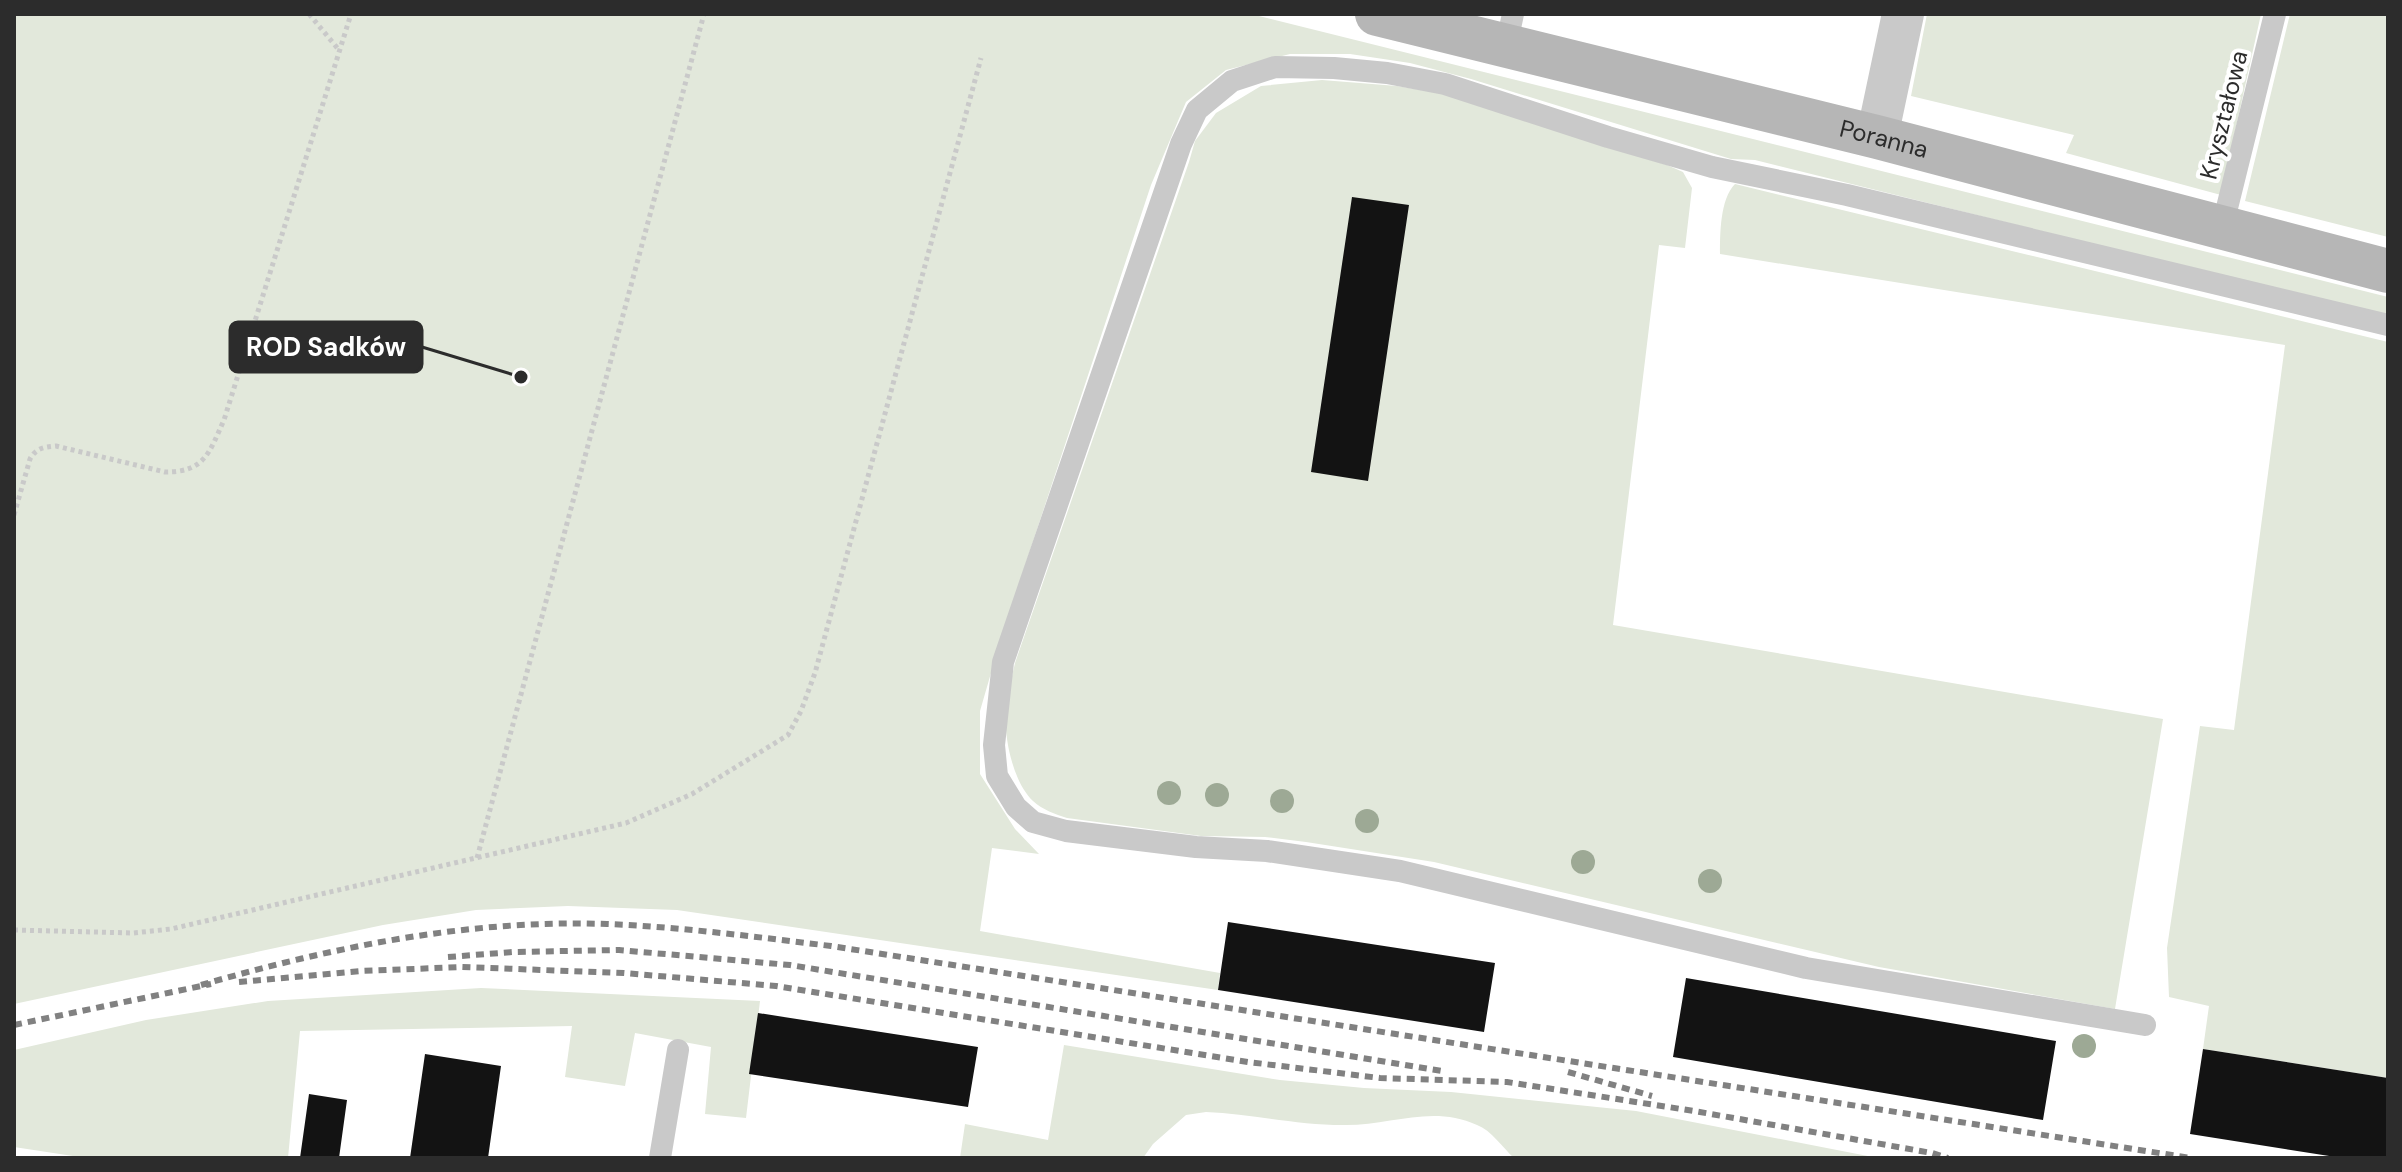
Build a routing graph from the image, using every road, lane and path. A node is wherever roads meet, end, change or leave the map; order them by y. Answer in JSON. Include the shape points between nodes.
{"nodes":[{"id":1,"x":309,"y":14,"type":"edge"},
{"id":2,"x":351,"y":14,"type":"edge"},
{"id":3,"x":704,"y":14,"type":"edge"},
{"id":4,"x":1377,"y":14,"type":"edge"},
{"id":5,"x":1903,"y":14,"type":"edge"},
{"id":6,"x":2275,"y":14,"type":"edge"},
{"id":7,"x":1510,"y":30,"type":"edge"},
{"id":8,"x":339,"y":51,"type":"junction"},
{"id":9,"x":981,"y":58,"type":"dead end"},
{"id":10,"x":1877,"y":137,"type":"junction"},
{"id":11,"x":2222,"y":228,"type":"junction"},
{"id":12,"x":2388,"y":271,"type":"edge"},
{"id":13,"x":2388,"y":325,"type":"edge"},
{"id":14,"x":14,"y":515,"type":"edge"},
{"id":15,"x":477,"y":858,"type":"junction"},
{"id":16,"x":14,"y":930,"type":"edge"},
{"id":17,"x":2145,"y":1025,"type":"dead end"},
{"id":18,"x":678,"y":1050,"type":"dead end"},
{"id":19,"x":660,"y":1158,"type":"edge"}],
"edges":[{"from":1,"to":8,"type":"path"},
{"from":2,"to":8,"type":"path"},
{"from":3,"to":15,"type":"path"},
{"from":4,"to":7,"type":"street","name":"Poranna"},
{"from":5,"to":10,"type":"street"},
{"from":6,"to":11,"type":"lane","name":"Kryształowa"},
{"from":7,"to":10,"type":"street","name":"Poranna"},
{"from":8,"to":14,"type":"path","via":[[224,420],[204,460],[194,468],[165,472],[56,446],[41,448],[30,459]]},
{"from":9,"to":15,"type":"path","via":[[815,673],[788,735],[692,794],[626,823]]},
{"from":10,"to":11,"type":"street","name":"Poranna"},
{"from":11,"to":12,"type":"street","name":"Poranna"},
{"from":13,"to":17,"type":"lane","via":[[1712,167],[1445,84],[1387,73],[1275,67],[1232,81],[1197,110],[1175,159],[1003,662],[994,745],[997,776],[1016,807],[1033,822],[1066,831],[1267,851],[1400,871],[1806,968]]},
{"from":15,"to":16,"type":"path","via":[[171,929]]},
{"from":18,"to":19,"type":"lane"}]}
